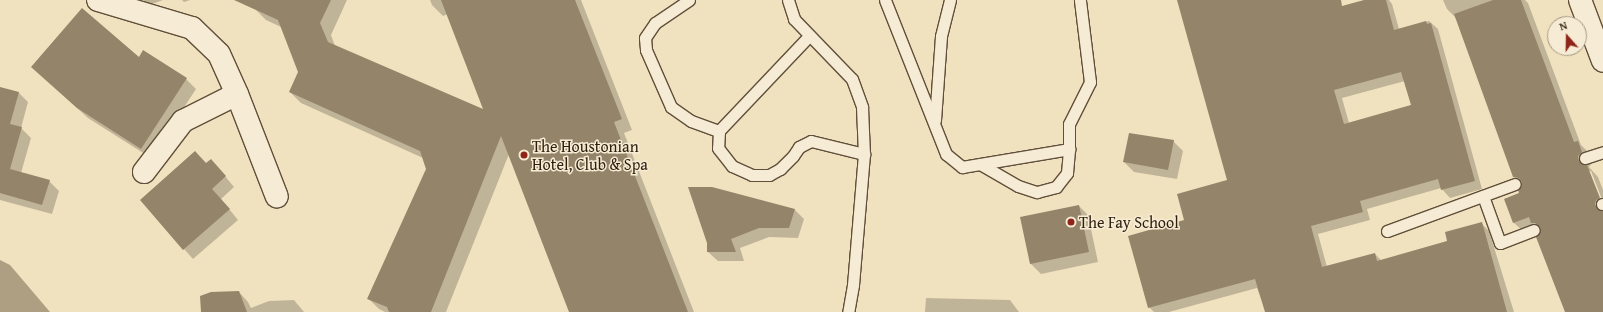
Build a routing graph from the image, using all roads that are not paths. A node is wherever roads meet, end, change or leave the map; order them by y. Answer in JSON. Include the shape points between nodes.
{"nodes":[{"id":1,"x":98,"y":0,"type":"edge"},
{"id":2,"x":689,"y":0,"type":"edge"},
{"id":3,"x":788,"y":0,"type":"edge"},
{"id":4,"x":885,"y":0,"type":"edge"},
{"id":5,"x":950,"y":0,"type":"edge"},
{"id":6,"x":1080,"y":0,"type":"edge"},
{"id":7,"x":1580,"y":0,"type":"edge"},
{"id":8,"x":809,"y":36,"type":"junction"},
{"id":9,"x":1603,"y":60,"type":"edge"},
{"id":10,"x":237,"y":94,"type":"junction"},
{"id":11,"x":934,"y":122,"type":"junction"},
{"id":12,"x":719,"y":131,"type":"junction"},
{"id":13,"x":1069,"y":149,"type":"junction"},
{"id":14,"x":1603,"y":152,"type":"edge"},
{"id":15,"x":864,"y":154,"type":"junction"},
{"id":16,"x":1585,"y":158,"type":"dead end"},
{"id":17,"x":980,"y":164,"type":"junction"},
{"id":18,"x":144,"y":172,"type":"dead end"},
{"id":19,"x":1515,"y":184,"type":"dead end"},
{"id":20,"x":1483,"y":196,"type":"junction"},
{"id":21,"x":277,"y":197,"type":"dead end"},
{"id":22,"x":1534,"y":230,"type":"dead end"},
{"id":23,"x":1387,"y":231,"type":"dead end"},
{"id":24,"x":848,"y":312,"type":"edge"}],
"edges":[{"from":1,"to":10,"type":"street","via":[[192,28],[219,54]]},
{"from":2,"to":12,"type":"lane","via":[[655,23],[645,38],[646,50],[671,107],[691,121]]},
{"from":3,"to":8,"type":"lane","via":[[794,19]]},
{"from":4,"to":11,"type":"lane"},
{"from":5,"to":11,"type":"lane","via":[[942,36]]},
{"from":6,"to":13,"type":"lane","via":[[1090,82],[1069,124]]},
{"from":7,"to":9,"type":"street"},
{"from":8,"to":12,"type":"lane"},
{"from":8,"to":15,"type":"lane","via":[[852,79],[862,107]]},
{"from":10,"to":18,"type":"street","via":[[183,121]]},
{"from":10,"to":21,"type":"street"},
{"from":11,"to":17,"type":"lane","via":[[946,154],[962,167]]},
{"from":12,"to":15,"type":"lane","via":[[718,148],[732,166],[752,174],[769,175],[780,169],[799,147],[811,141]]},
{"from":13,"to":17,"type":"lane"},
{"from":13,"to":17,"type":"lane","via":[[1066,173],[1056,187],[1037,192],[1018,186]]},
{"from":14,"to":16,"type":"lane"},
{"from":15,"to":24,"type":"lane","via":[[853,285]]},
{"from":19,"to":20,"type":"lane"},
{"from":20,"to":22,"type":"lane","via":[[1500,243]]},
{"from":20,"to":23,"type":"lane"}]}
